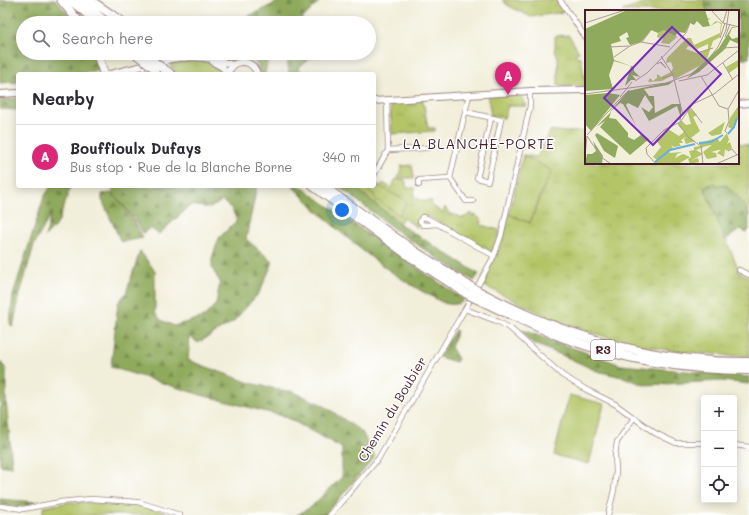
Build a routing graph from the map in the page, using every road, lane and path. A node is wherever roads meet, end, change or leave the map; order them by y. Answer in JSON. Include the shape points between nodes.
{"nodes":[{"id":1,"x":61,"y":0,"type":"edge"},
{"id":2,"x":70,"y":0,"type":"edge"},
{"id":3,"x":80,"y":0,"type":"edge"},
{"id":4,"x":90,"y":0,"type":"edge"},
{"id":5,"x":560,"y":0,"type":"edge"},
{"id":6,"x":74,"y":16,"type":"edge"},
{"id":7,"x":89,"y":16,"type":"edge"},
{"id":8,"x":99,"y":16,"type":"edge"},
{"id":9,"x":114,"y":16,"type":"edge"},
{"id":10,"x":585,"y":37,"type":"edge"},
{"id":11,"x":99,"y":60,"type":"edge"},
{"id":12,"x":152,"y":60,"type":"edge"},
{"id":13,"x":171,"y":60,"type":"edge"},
{"id":14,"x":206,"y":60,"type":"edge"},
{"id":15,"x":216,"y":60,"type":"edge"},
{"id":16,"x":162,"y":65,"type":"edge"},
{"id":17,"x":233,"y":65,"type":"junction"},
{"id":18,"x":103,"y":72,"type":"edge"},
{"id":19,"x":122,"y":72,"type":"edge"},
{"id":20,"x":226,"y":72,"type":"edge"},
{"id":21,"x":229,"y":72,"type":"edge"},
{"id":22,"x":256,"y":72,"type":"edge"},
{"id":23,"x":585,"y":90,"type":"edge"},
{"id":24,"x":530,"y":91,"type":"junction"},
{"id":25,"x":16,"y":93,"type":"edge"},
{"id":26,"x":0,"y":94,"type":"edge"},
{"id":27,"x":469,"y":95,"type":"junction"},
{"id":28,"x":386,"y":100,"type":"junction"},
{"id":29,"x":376,"y":101,"type":"edge"},
{"id":30,"x":749,"y":103,"type":"edge"},
{"id":31,"x":739,"y":104,"type":"edge"},
{"id":32,"x":466,"y":112,"type":"junction"},
{"id":33,"x":491,"y":118,"type":"junction"},
{"id":34,"x":428,"y":148,"type":"dead end"},
{"id":35,"x":388,"y":150,"type":"junction"},
{"id":36,"x":376,"y":171,"type":"edge"},
{"id":37,"x":450,"y":178,"type":"junction"},
{"id":38,"x":419,"y":185,"type":"dead end"},
{"id":39,"x":316,"y":188,"type":"edge"},
{"id":40,"x":326,"y":188,"type":"edge"},
{"id":41,"x":334,"y":188,"type":"edge"},
{"id":42,"x":473,"y":201,"type":"dead end"},
{"id":43,"x":354,"y":208,"type":"junction"},
{"id":44,"x":438,"y":224,"type":"dead end"},
{"id":45,"x":494,"y":256,"type":"junction"},
{"id":46,"x":739,"y":270,"type":"dead end"},
{"id":47,"x":749,"y":275,"type":"edge"},
{"id":48,"x":473,"y":292,"type":"junction"},
{"id":49,"x":465,"y":309,"type":"junction"},
{"id":50,"x":749,"y":362,"type":"edge"},
{"id":51,"x":749,"y":370,"type":"edge"},
{"id":52,"x":633,"y":419,"type":"junction"},
{"id":53,"x":701,"y":443,"type":"edge"},
{"id":54,"x":737,"y":445,"type":"edge"},
{"id":55,"x":749,"y":447,"type":"edge"},
{"id":56,"x":0,"y":506,"type":"edge"},
{"id":57,"x":180,"y":515,"type":"edge"},
{"id":58,"x":330,"y":515,"type":"edge"},
{"id":59,"x":608,"y":515,"type":"edge"}],
"edges":[{"from":1,"to":6,"type":"highway"},
{"from":2,"to":7,"type":"highway"},
{"from":3,"to":8,"type":"highway"},
{"from":4,"to":9,"type":"highway"},
{"from":5,"to":10,"type":"street"},
{"from":11,"to":18,"type":"highway"},
{"from":12,"to":16,"type":"highway","bridge":true},
{"from":13,"to":16,"type":"street"},
{"from":14,"to":20,"type":"street","via":[[222,67]]},
{"from":15,"to":17,"type":"street"},
{"from":16,"to":19,"type":"street"},
{"from":17,"to":21,"type":"street"},
{"from":17,"to":22,"type":"street","via":[[246,62],[254,67]]},
{"from":23,"to":24,"type":"street"},
{"from":24,"to":27,"type":"street"},
{"from":24,"to":45,"type":"street","name":"Chemin du Boubier","via":[[530,106],[516,173]]},
{"from":25,"to":26,"type":"street"},
{"from":27,"to":28,"type":"street"},
{"from":27,"to":32,"type":"street"},
{"from":28,"to":29,"type":"street"},
{"from":28,"to":35,"type":"street"},
{"from":30,"to":31,"type":"street"},
{"from":32,"to":33,"type":"street"},
{"from":32,"to":37,"type":"street"},
{"from":33,"to":33,"type":"street","via":[[477,178],[488,181],[501,120]]},
{"from":34,"to":35,"type":"street"},
{"from":35,"to":36,"type":"street"},
{"from":37,"to":38,"type":"street","via":[[419,180]]},
{"from":37,"to":42,"type":"street","via":[[466,201]]},
{"from":39,"to":48,"type":"highway","number":"R3","via":[[412,258]]},
{"from":40,"to":43,"type":"highway","number":"R3"},
{"from":41,"to":43,"type":"highway"},
{"from":43,"to":48,"type":"highway","number":"R3"},
{"from":44,"to":45,"type":"street"},
{"from":45,"to":49,"type":"street","name":"Chemin du Boubier"},
{"from":46,"to":47,"type":"street"},
{"from":48,"to":50,"type":"highway","number":"R3","via":[[541,321],[596,340],[684,358]]},
{"from":48,"to":51,"type":"highway","number":"R3","via":[[511,316],[565,338],[622,355],[682,365]]},
{"from":49,"to":52,"type":"street","via":[[511,328],[562,375],[615,404]]},
{"from":49,"to":58,"type":"street","name":"Chemin du Boubier","via":[[378,458]]},
{"from":52,"to":53,"type":"street","via":[[676,443]]},
{"from":52,"to":59,"type":"street","via":[[617,442],[614,490]]},
{"from":54,"to":55,"type":"street"},
{"from":56,"to":57,"type":"street","via":[[23,509],[60,502],[99,500],[138,502]]}]}
